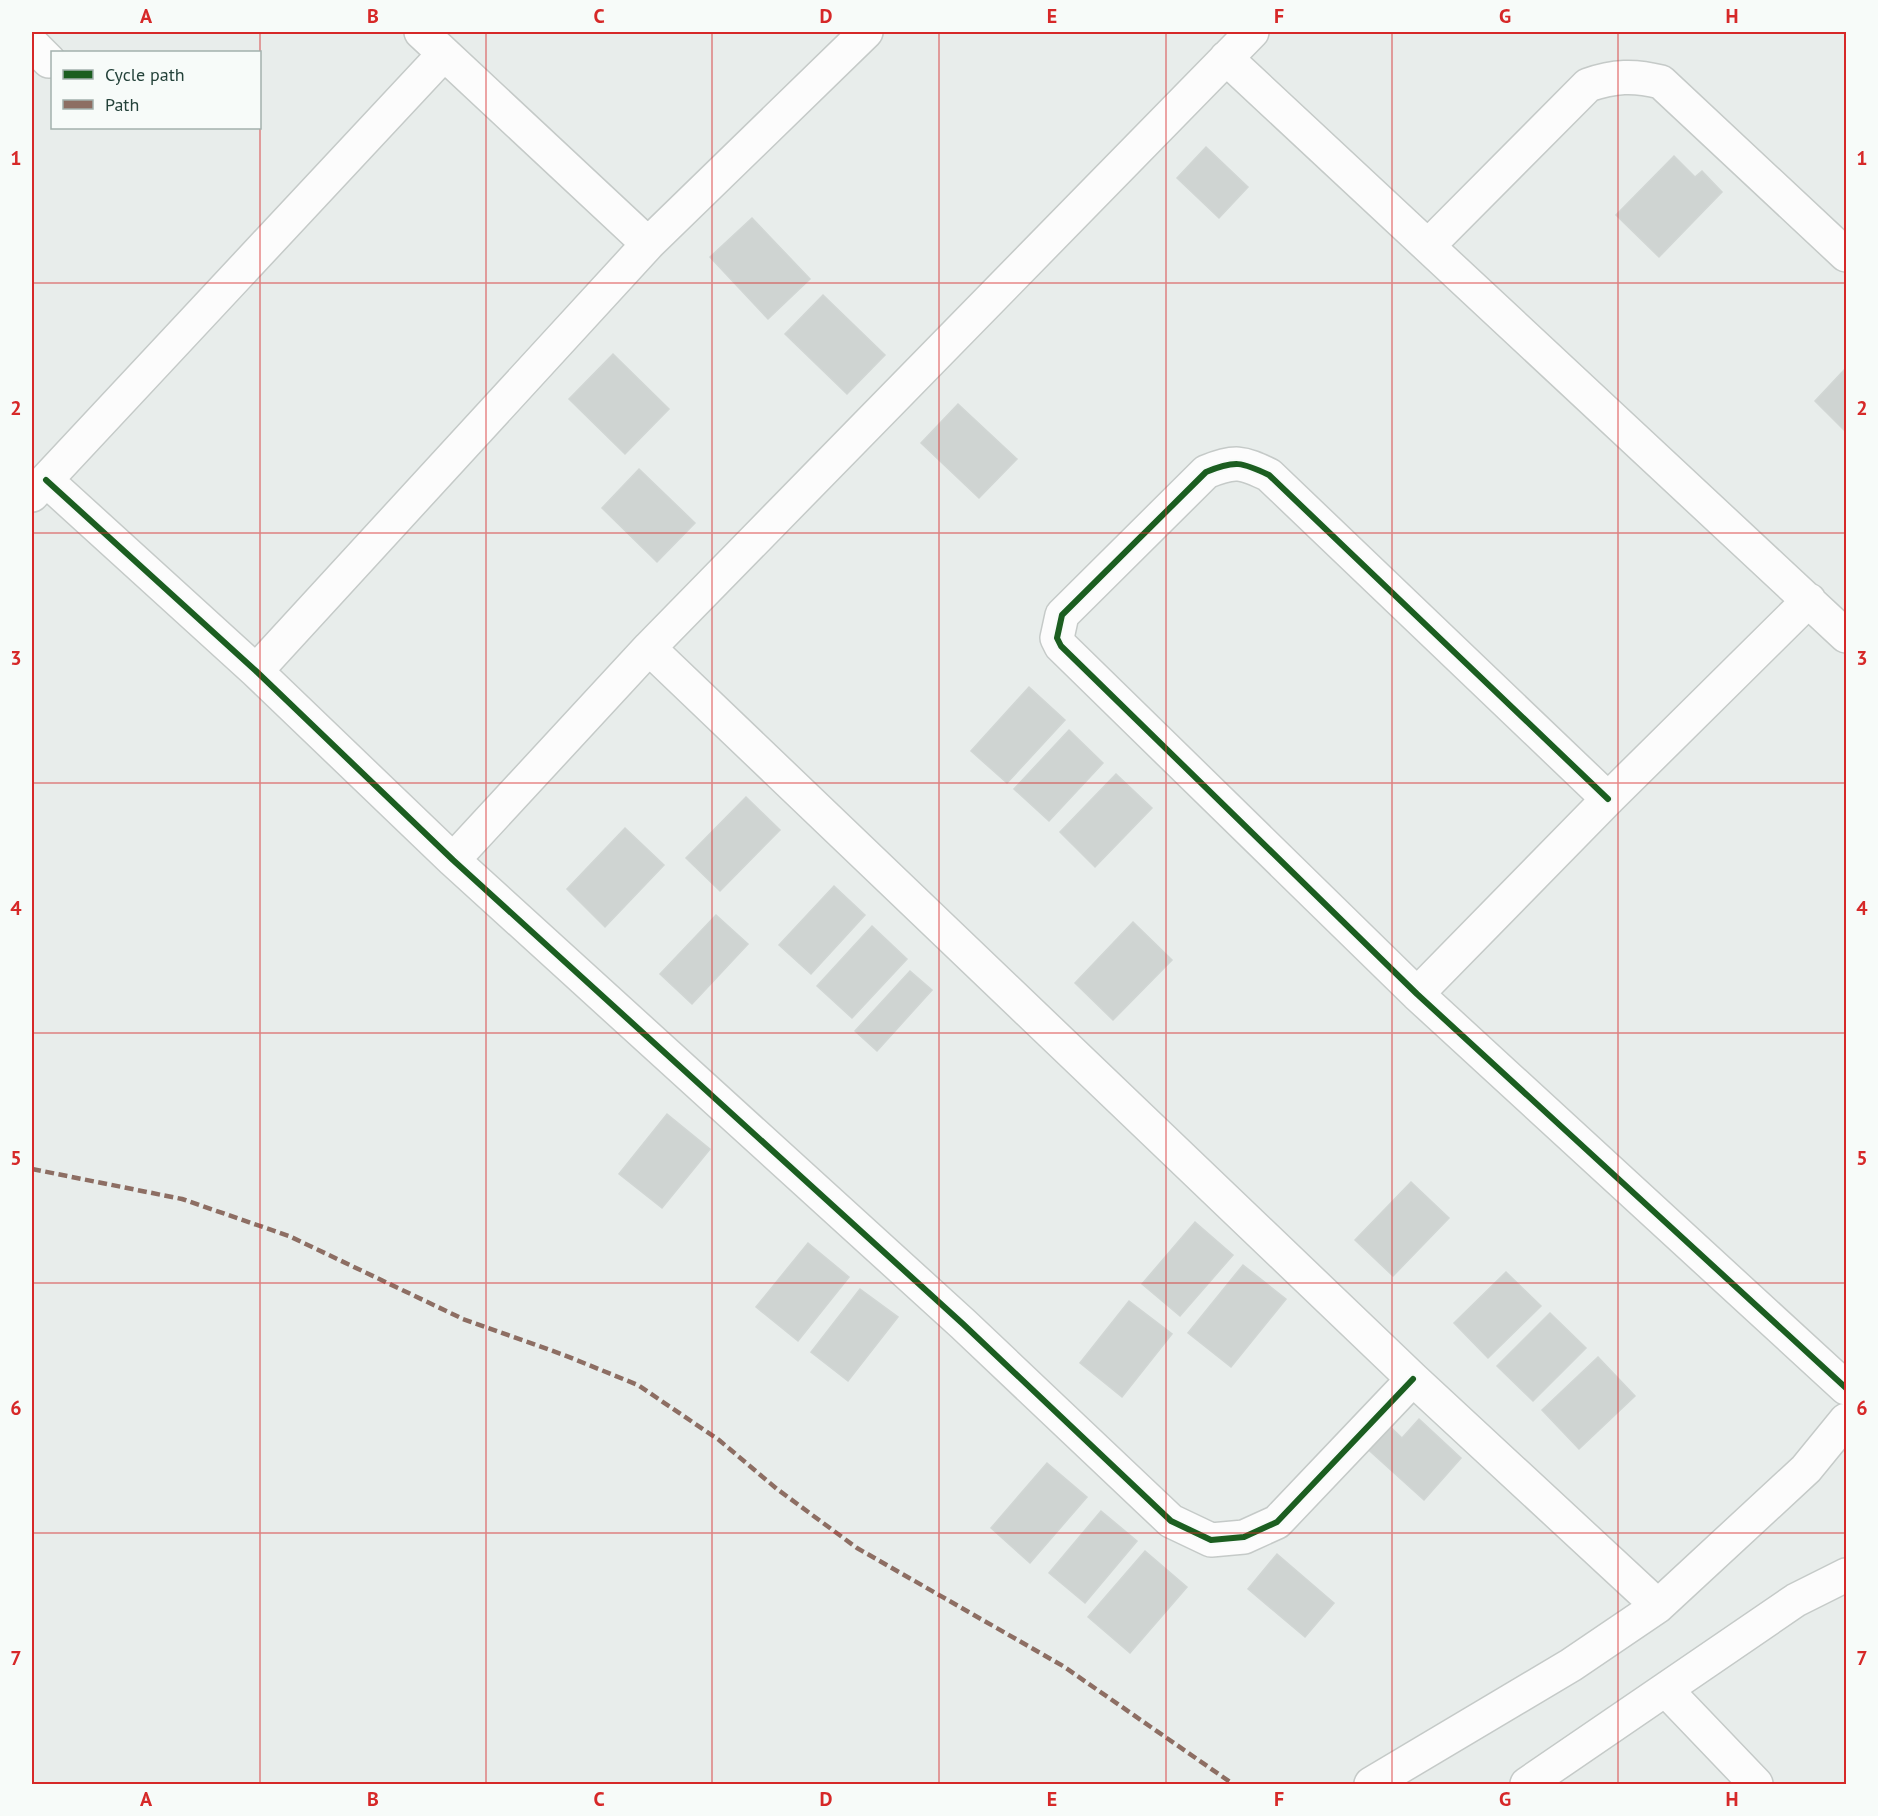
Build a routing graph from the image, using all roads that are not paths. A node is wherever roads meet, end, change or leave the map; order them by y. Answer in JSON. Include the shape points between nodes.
{"nodes":[{"id":1,"x":422,"y":32,"type":"edge"},
{"id":2,"x":866,"y":32,"type":"edge"},
{"id":3,"x":1252,"y":32,"type":"edge"},
{"id":4,"x":444,"y":54,"type":"junction"},
{"id":5,"x":1226,"y":58,"type":"junction"},
{"id":6,"x":648,"y":244,"type":"junction"},
{"id":7,"x":1428,"y":246,"type":"junction"},
{"id":8,"x":1846,"y":255,"type":"edge"},
{"id":9,"x":39,"y":488,"type":"edge"},
{"id":10,"x":1809,"y":600,"type":"junction"},
{"id":11,"x":1846,"y":636,"type":"edge"},
{"id":12,"x":649,"y":648,"type":"junction"},
{"id":13,"x":256,"y":671,"type":"junction"},
{"id":14,"x":1608,"y":799,"type":"junction"},
{"id":15,"x":453,"y":860,"type":"junction"},
{"id":16,"x":1418,"y":994,"type":"junction"},
{"id":17,"x":1413,"y":1379,"type":"junction"},
{"id":18,"x":1846,"y":1388,"type":"edge"},
{"id":19,"x":1846,"y":1420,"type":"edge"},
{"id":20,"x":1846,"y":1575,"type":"edge"},
{"id":21,"x":1658,"y":1606,"type":"junction"},
{"id":22,"x":1667,"y":1691,"type":"junction"},
{"id":23,"x":1371,"y":1785,"type":"edge"},
{"id":24,"x":1527,"y":1785,"type":"edge"},
{"id":25,"x":1756,"y":1785,"type":"edge"}],
"edges":[{"from":1,"to":4,"type":"street"},
{"from":2,"to":6,"type":"street"},
{"from":3,"to":5,"type":"street"},
{"from":4,"to":6,"type":"street"},
{"from":4,"to":9,"type":"street"},
{"from":5,"to":7,"type":"street"},
{"from":5,"to":12,"type":"street"},
{"from":6,"to":13,"type":"street"},
{"from":7,"to":8,"type":"street","via":[[1588,85],[1612,77],[1639,76],[1661,82]]},
{"from":7,"to":10,"type":"street"},
{"from":9,"to":13,"type":"street"},
{"from":10,"to":11,"type":"street"},
{"from":10,"to":14,"type":"street"},
{"from":12,"to":15,"type":"street"},
{"from":12,"to":17,"type":"street"},
{"from":13,"to":15,"type":"street"},
{"from":14,"to":16,"type":"street"},
{"from":14,"to":16,"type":"street","via":[[1269,475],[1243,463],[1224,464],[1206,472],[1062,615],[1057,638],[1061,646]]},
{"from":15,"to":17,"type":"street","via":[[963,1324],[1171,1521],[1211,1540],[1244,1537],[1277,1522]]},
{"from":16,"to":18,"type":"street"},
{"from":17,"to":21,"type":"street"},
{"from":19,"to":21,"type":"street","via":[[1806,1470]]},
{"from":20,"to":22,"type":"street","via":[[1796,1600]]},
{"from":21,"to":23,"type":"street","via":[[1572,1665]]},
{"from":22,"to":24,"type":"street"},
{"from":22,"to":25,"type":"street"}]}
